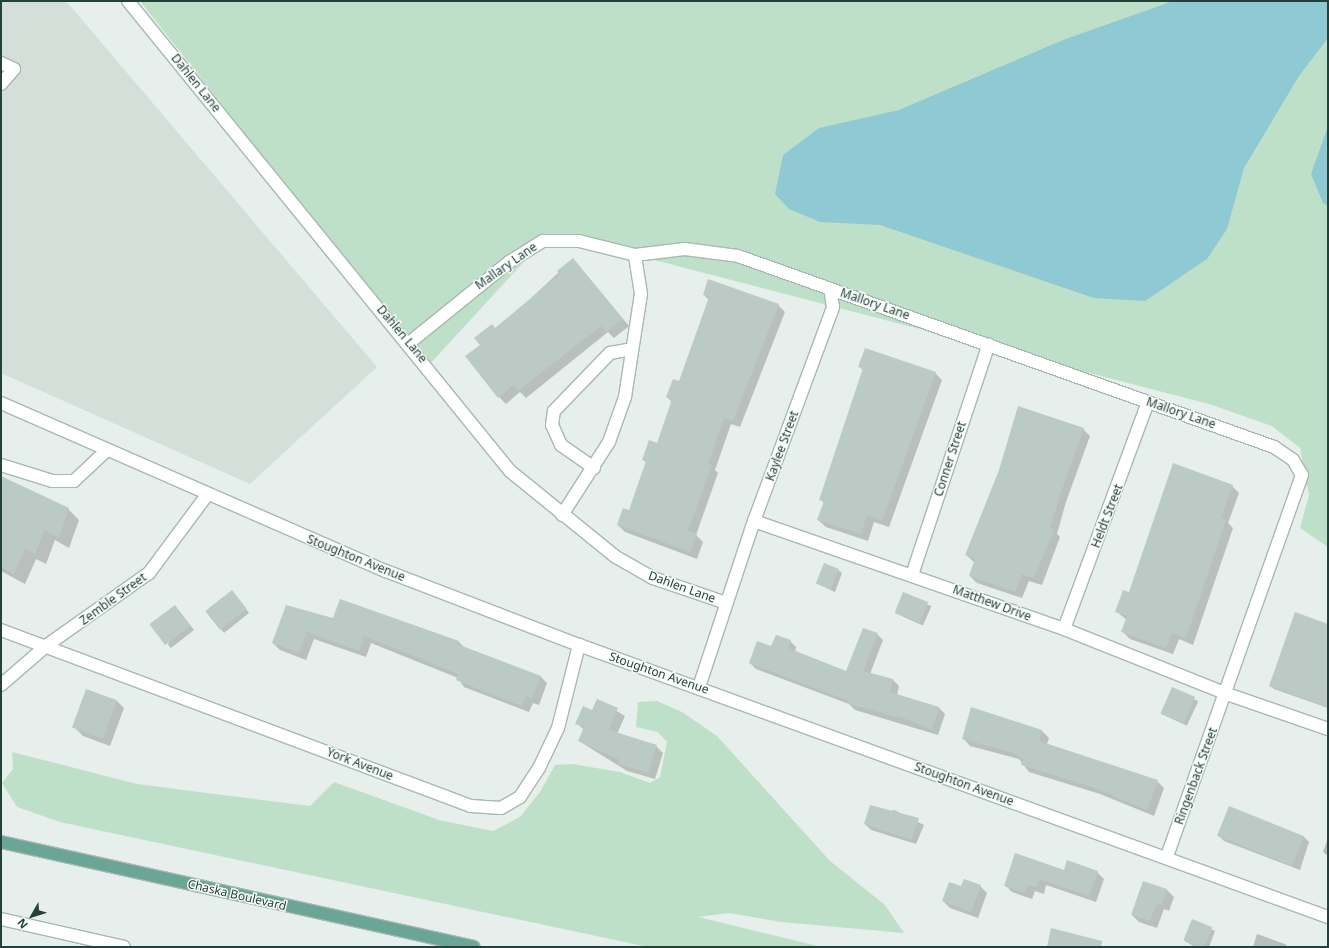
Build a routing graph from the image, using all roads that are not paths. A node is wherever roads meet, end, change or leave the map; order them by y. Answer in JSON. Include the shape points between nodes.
{"nodes":[{"id":1,"x":128,"y":1,"type":"edge"},
{"id":2,"x":1,"y":63,"type":"edge"},
{"id":3,"x":1,"y":84,"type":"edge"},
{"id":4,"x":635,"y":255,"type":"junction"},
{"id":5,"x":830,"y":289,"type":"junction"},
{"id":6,"x":409,"y":343,"type":"junction"},
{"id":7,"x":989,"y":344,"type":"junction"},
{"id":8,"x":632,"y":349,"type":"junction"},
{"id":9,"x":1148,"y":402,"type":"junction"},
{"id":10,"x":1,"y":403,"type":"edge"},
{"id":11,"x":107,"y":450,"type":"junction"},
{"id":12,"x":1,"y":465,"type":"edge"},
{"id":13,"x":594,"y":468,"type":"junction"},
{"id":14,"x":206,"y":495,"type":"junction"},
{"id":15,"x":562,"y":515,"type":"junction"},
{"id":16,"x":754,"y":521,"type":"junction"},
{"id":17,"x":912,"y":575,"type":"junction"},
{"id":18,"x":726,"y":602,"type":"junction"},
{"id":19,"x":1064,"y":629,"type":"junction"},
{"id":20,"x":1,"y":630,"type":"edge"},
{"id":21,"x":579,"y":645,"type":"junction"},
{"id":22,"x":46,"y":646,"type":"junction"},
{"id":23,"x":1,"y":685,"type":"edge"},
{"id":24,"x":699,"y":687,"type":"junction"},
{"id":25,"x":1227,"y":694,"type":"junction"},
{"id":26,"x":1328,"y":729,"type":"edge"},
{"id":27,"x":1,"y":842,"type":"edge"},
{"id":28,"x":1166,"y":858,"type":"junction"},
{"id":29,"x":1328,"y":917,"type":"edge"},
{"id":30,"x":1,"y":919,"type":"edge"},
{"id":31,"x":124,"y":947,"type":"edge"},
{"id":32,"x":473,"y":947,"type":"edge"}],
"edges":[{"from":1,"to":6,"type":"street","name":"Dahlen Lane"},
{"from":2,"to":3,"type":"street","via":[[14,69]]},
{"from":4,"to":5,"type":"street","name":"Mallary Lane","via":[[685,249],[738,256]]},
{"from":4,"to":6,"type":"street","name":"Mallary Lane","via":[[579,241],[543,241],[503,267]]},
{"from":4,"to":8,"type":"street","via":[[640,294]]},
{"from":5,"to":7,"type":"street","name":"Mallory Lane"},
{"from":5,"to":16,"type":"street","name":"Kaylee Street","via":[[833,307]]},
{"from":6,"to":15,"type":"street","name":"Dahlen Lane","via":[[510,471]]},
{"from":7,"to":9,"type":"street","name":"Mallory Lane"},
{"from":7,"to":17,"type":"street","name":"Conner Street"},
{"from":8,"to":13,"type":"street","via":[[625,397],[609,442]]},
{"from":8,"to":13,"type":"street","via":[[610,353],[554,411],[552,425],[561,445]]},
{"from":9,"to":19,"type":"street","name":"Heldt Street"},
{"from":9,"to":25,"type":"street","name":"Mallory Lane","via":[[1274,447],[1293,460],[1302,474]]},
{"from":10,"to":11,"type":"street","name":"Stoughton Avenue"},
{"from":11,"to":12,"type":"street","via":[[74,481],[52,481]]},
{"from":11,"to":14,"type":"street","name":"Stoughton Avenue"},
{"from":13,"to":15,"type":"street"},
{"from":14,"to":21,"type":"street","name":"Stoughton Avenue","via":[[386,571]]},
{"from":14,"to":22,"type":"street","name":"Zemble Street","via":[[149,573]]},
{"from":15,"to":18,"type":"street","name":"Dahlen Lane","via":[[616,557],[653,578]]},
{"from":16,"to":17,"type":"street","name":"Matthew Drive"},
{"from":16,"to":18,"type":"street","name":"Kaylee Street"},
{"from":17,"to":19,"type":"street","name":"Matthew Drive"},
{"from":18,"to":24,"type":"street","name":"Kaylee Street"},
{"from":19,"to":25,"type":"street","name":"Matthew Drive"},
{"from":20,"to":22,"type":"street","name":"York Avenue"},
{"from":21,"to":22,"type":"street","name":"York Avenue","via":[[558,728],[539,768],[520,797],[501,808],[470,806]]},
{"from":21,"to":24,"type":"street","name":"Stoughton Avenue"},
{"from":22,"to":23,"type":"street","name":"Zemble Street"},
{"from":24,"to":28,"type":"street","name":"Stoughton Avenue"},
{"from":25,"to":26,"type":"street","name":"Matthew Drive"},
{"from":25,"to":28,"type":"street","name":"Ringenback Street"},
{"from":27,"to":32,"type":"main road","name":"Chaska Boulevard"},
{"from":28,"to":29,"type":"street","name":"Stoughton Avenue"},
{"from":30,"to":31,"type":"street"}]}
